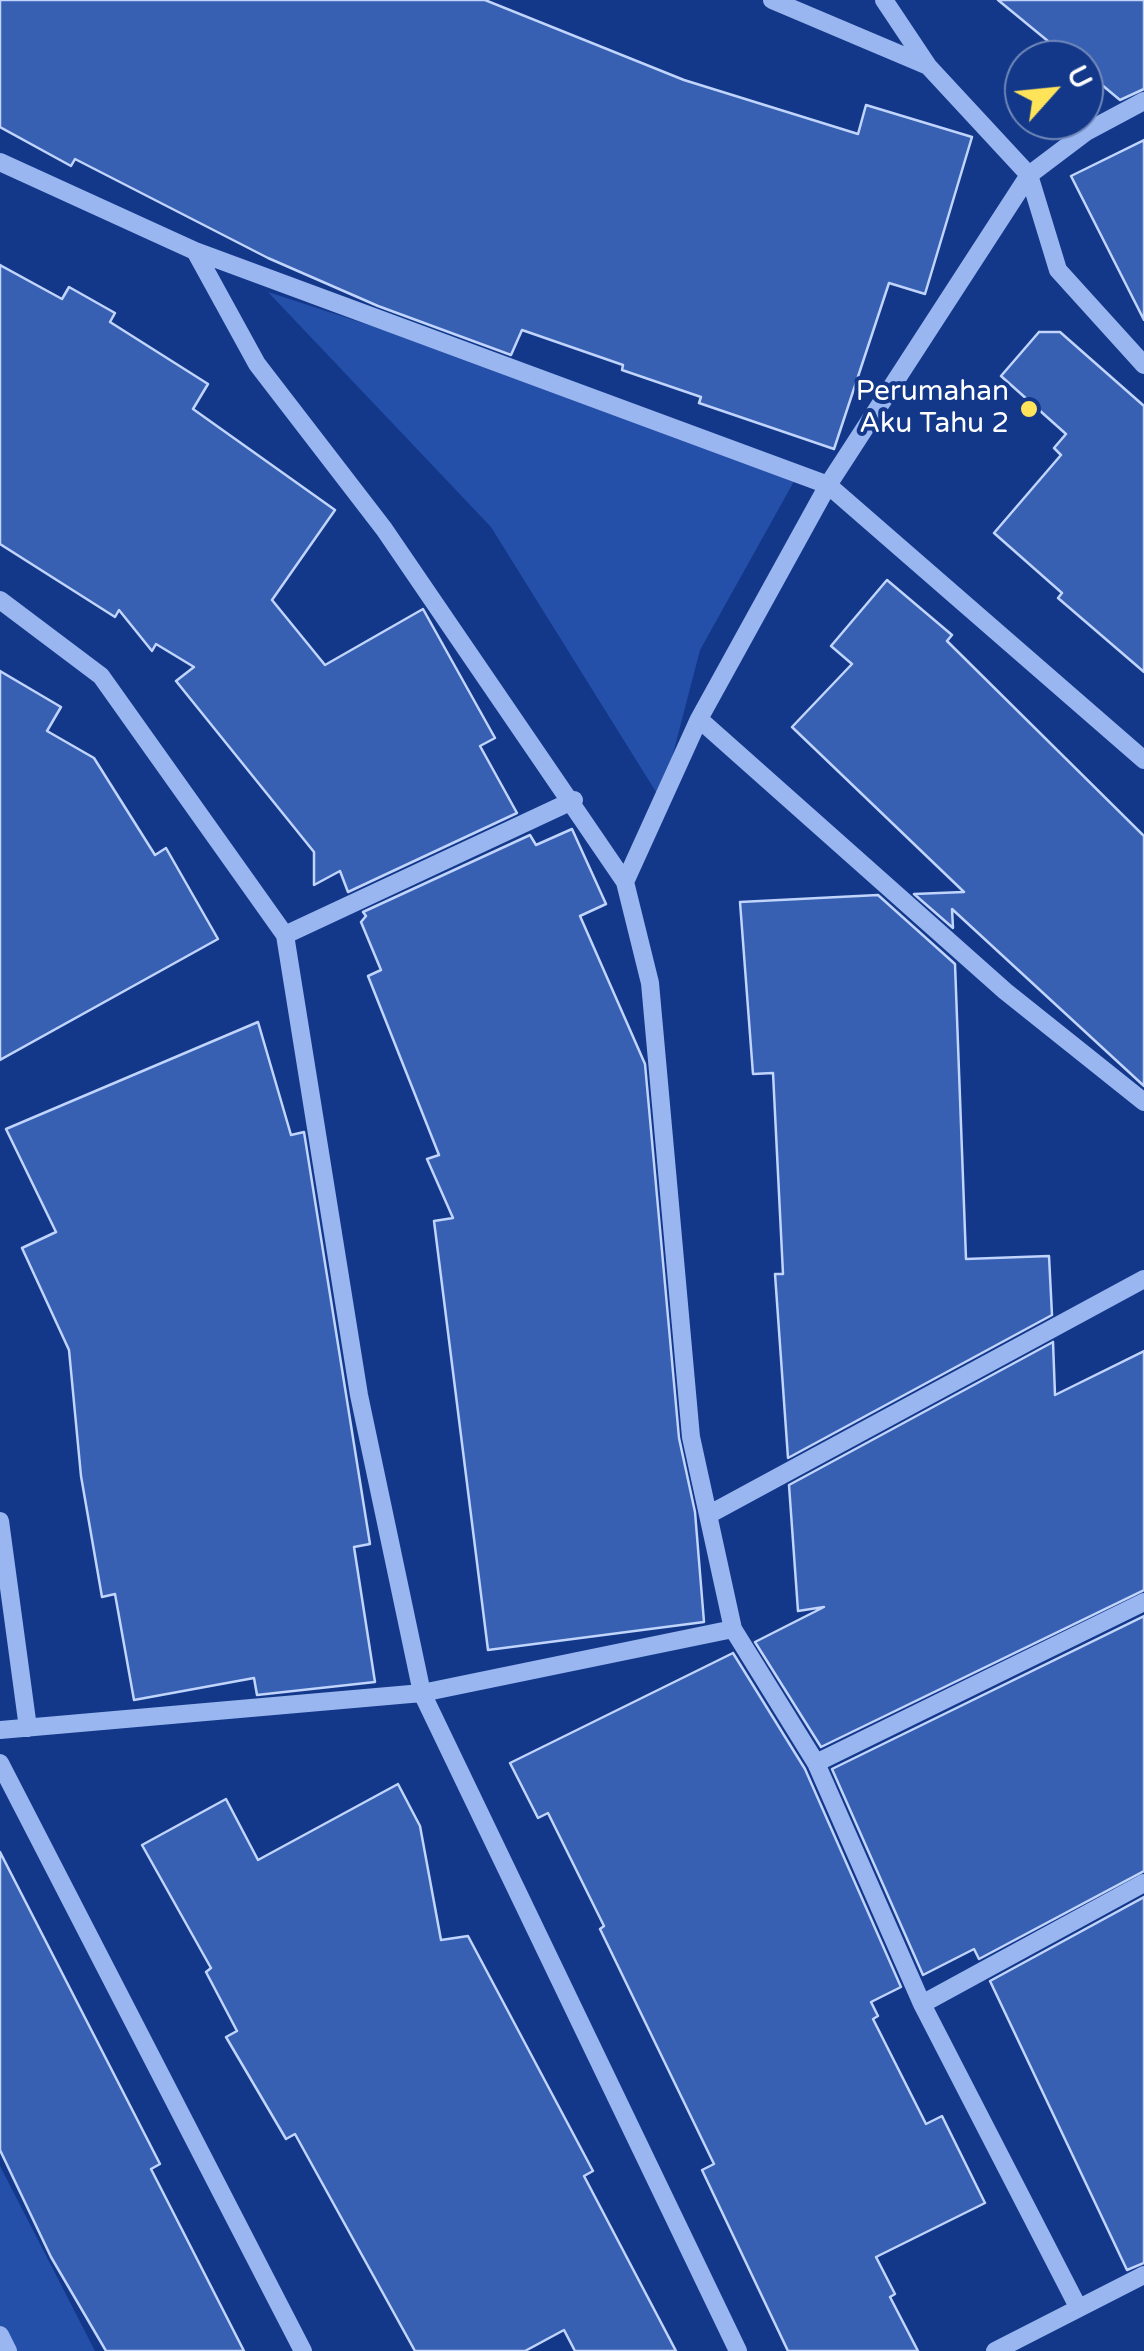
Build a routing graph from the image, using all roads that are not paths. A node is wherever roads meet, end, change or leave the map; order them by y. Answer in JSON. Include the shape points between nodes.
{"nodes":[{"id":1,"x":772,"y":0,"type":"edge"},
{"id":2,"x":884,"y":0,"type":"edge"},
{"id":3,"x":928,"y":66,"type":"junction"},
{"id":4,"x":1144,"y":101,"type":"edge"},
{"id":5,"x":0,"y":162,"type":"edge"},
{"id":6,"x":1029,"y":175,"type":"junction"},
{"id":7,"x":194,"y":251,"type":"junction"},
{"id":8,"x":1144,"y":365,"type":"edge"},
{"id":9,"x":828,"y":485,"type":"junction"},
{"id":10,"x":0,"y":600,"type":"edge"},
{"id":11,"x":699,"y":718,"type":"junction"},
{"id":12,"x":1144,"y":760,"type":"edge"},
{"id":13,"x":574,"y":800,"type":"junction"},
{"id":14,"x":625,"y":882,"type":"junction"},
{"id":15,"x":285,"y":934,"type":"junction"},
{"id":16,"x":1144,"y":1102,"type":"edge"},
{"id":17,"x":1144,"y":1279,"type":"edge"},
{"id":18,"x":708,"y":1515,"type":"junction"},
{"id":19,"x":0,"y":1522,"type":"edge"},
{"id":20,"x":1144,"y":1602,"type":"edge"},
{"id":21,"x":734,"y":1629,"type":"junction"},
{"id":22,"x":422,"y":1693,"type":"junction"},
{"id":23,"x":28,"y":1728,"type":"junction"},
{"id":24,"x":0,"y":1730,"type":"edge"},
{"id":25,"x":0,"y":1762,"type":"edge"},
{"id":26,"x":816,"y":1763,"type":"junction"},
{"id":27,"x":1144,"y":1883,"type":"edge"},
{"id":28,"x":922,"y":2004,"type":"junction"},
{"id":29,"x":1144,"y":2275,"type":"edge"},
{"id":30,"x":1078,"y":2307,"type":"junction"},
{"id":31,"x":0,"y":2334,"type":"edge"},
{"id":32,"x":8,"y":2351,"type":"edge"},
{"id":33,"x":302,"y":2351,"type":"edge"},
{"id":34,"x":738,"y":2351,"type":"edge"},
{"id":35,"x":995,"y":2351,"type":"edge"}],
"edges":[{"from":1,"to":3,"type":"street"},
{"from":2,"to":3,"type":"street"},
{"from":3,"to":6,"type":"street"},
{"from":4,"to":6,"type":"street","via":[[1086,132]]},
{"from":5,"to":7,"type":"street"},
{"from":6,"to":8,"type":"street","via":[[1058,270]]},
{"from":6,"to":9,"type":"street"},
{"from":7,"to":9,"type":"street"},
{"from":7,"to":13,"type":"street","via":[[257,364],[384,529]]},
{"from":9,"to":11,"type":"street"},
{"from":9,"to":12,"type":"street"},
{"from":10,"to":15,"type":"street","via":[[100,676]]},
{"from":11,"to":14,"type":"street"},
{"from":11,"to":16,"type":"street","via":[[1005,991]]},
{"from":13,"to":14,"type":"street"},
{"from":13,"to":15,"type":"street"},
{"from":14,"to":18,"type":"street","via":[[650,982],[691,1437]]},
{"from":15,"to":22,"type":"street","via":[[359,1395]]},
{"from":17,"to":18,"type":"street"},
{"from":18,"to":21,"type":"street"},
{"from":19,"to":23,"type":"street"},
{"from":20,"to":26,"type":"street"},
{"from":21,"to":22,"type":"street"},
{"from":21,"to":26,"type":"street"},
{"from":22,"to":23,"type":"street"},
{"from":22,"to":34,"type":"street"},
{"from":23,"to":24,"type":"street"},
{"from":25,"to":33,"type":"street"},
{"from":26,"to":28,"type":"street"},
{"from":27,"to":28,"type":"street"},
{"from":28,"to":30,"type":"street"},
{"from":29,"to":30,"type":"street"},
{"from":30,"to":35,"type":"street"},
{"from":31,"to":32,"type":"street"}]}
